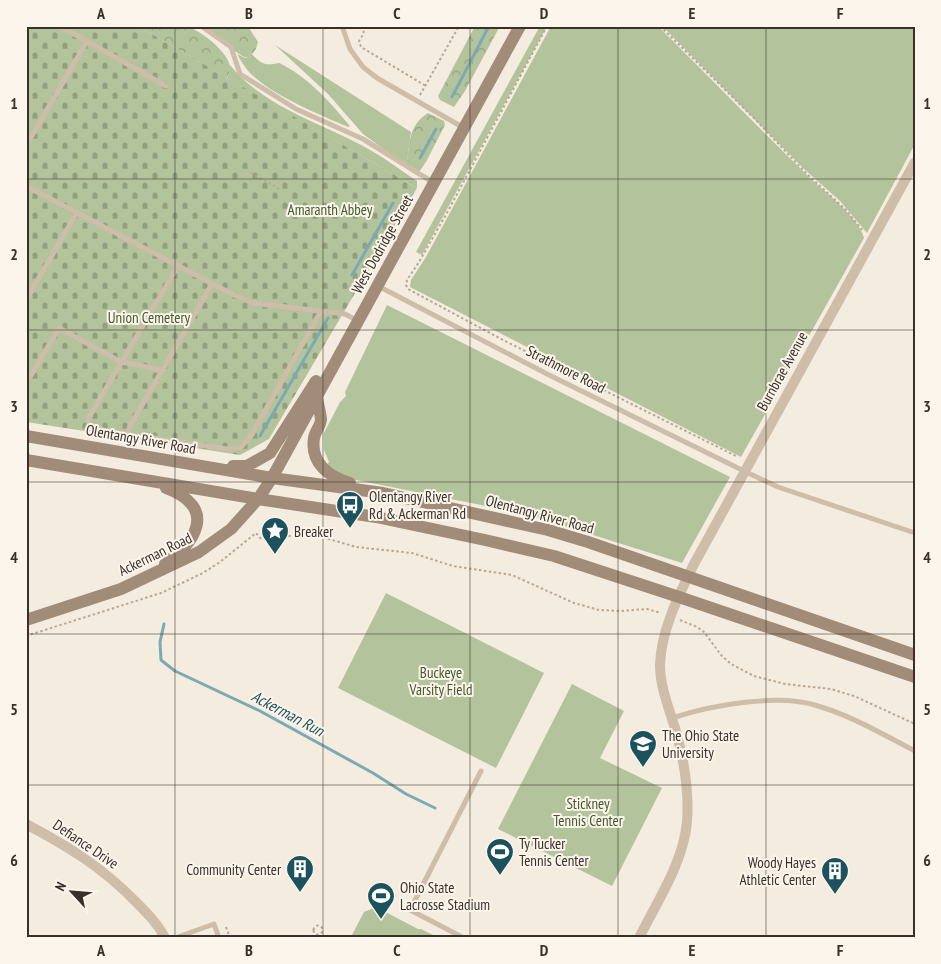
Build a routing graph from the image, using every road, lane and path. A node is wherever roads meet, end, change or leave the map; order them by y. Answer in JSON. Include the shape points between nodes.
{"nodes":[{"id":1,"x":60,"y":26,"type":"edge"},
{"id":2,"x":200,"y":26,"type":"edge"},
{"id":3,"x":342,"y":26,"type":"edge"},
{"id":4,"x":362,"y":26,"type":"edge"},
{"id":5,"x":459,"y":26,"type":"edge"},
{"id":6,"x":520,"y":26,"type":"edge"},
{"id":7,"x":547,"y":26,"type":"edge"},
{"id":8,"x":660,"y":26,"type":"edge"},
{"id":9,"x":87,"y":42,"type":"junction"},
{"id":10,"x":166,"y":86,"type":"dead end"},
{"id":11,"x":426,"y":86,"type":"junction"},
{"id":12,"x":415,"y":100,"type":"junction"},
{"id":13,"x":464,"y":128,"type":"junction"},
{"id":14,"x":26,"y":146,"type":"edge"},
{"id":15,"x":915,"y":162,"type":"edge"},
{"id":16,"x":251,"y":173,"type":"dead end"},
{"id":17,"x":434,"y":184,"type":"junction"},
{"id":18,"x":26,"y":186,"type":"edge"},
{"id":19,"x":279,"y":189,"type":"dead end"},
{"id":20,"x":76,"y":214,"type":"junction"},
{"id":21,"x":870,"y":243,"type":"junction"},
{"id":22,"x":178,"y":266,"type":"junction"},
{"id":23,"x":212,"y":284,"type":"junction"},
{"id":24,"x":378,"y":286,"type":"junction"},
{"id":25,"x":26,"y":300,"type":"edge"},
{"id":26,"x":321,"y":311,"type":"junction"},
{"id":27,"x":358,"y":321,"type":"junction"},
{"id":28,"x":337,"y":360,"type":"junction"},
{"id":29,"x":121,"y":362,"type":"junction"},
{"id":30,"x":163,"y":370,"type":"junction"},
{"id":31,"x":30,"y":377,"type":"dead end"},
{"id":32,"x":316,"y":395,"type":"junction"},
{"id":33,"x":127,"y":435,"type":"junction"},
{"id":34,"x":26,"y":436,"type":"edge"},
{"id":35,"x":738,"y":457,"type":"dead end"},
{"id":36,"x":26,"y":460,"type":"edge"},
{"id":37,"x":214,"y":468,"type":"junction"},
{"id":38,"x":744,"y":471,"type":"junction"},
{"id":39,"x":272,"y":478,"type":"junction"},
{"id":40,"x":145,"y":480,"type":"junction"},
{"id":41,"x":383,"y":493,"type":"junction"},
{"id":42,"x":258,"y":499,"type":"junction"},
{"id":43,"x":915,"y":533,"type":"edge"},
{"id":44,"x":154,"y":575,"type":"junction"},
{"id":45,"x":688,"y":577,"type":"junction"},
{"id":46,"x":679,"y":596,"type":"junction"},
{"id":47,"x":671,"y":616,"type":"junction"},
{"id":48,"x":26,"y":620,"type":"edge"},
{"id":49,"x":26,"y":636,"type":"edge"},
{"id":50,"x":915,"y":655,"type":"edge"},
{"id":51,"x":915,"y":677,"type":"edge"},
{"id":52,"x":672,"y":718,"type":"junction"},
{"id":53,"x":915,"y":724,"type":"edge"},
{"id":54,"x":915,"y":751,"type":"edge"},
{"id":55,"x":481,"y":771,"type":"dead end"},
{"id":56,"x":26,"y":824,"type":"edge"},
{"id":57,"x":226,"y":927,"type":"dead end"},
{"id":58,"x":320,"y":934,"type":"dead end"},
{"id":59,"x":165,"y":938,"type":"edge"},
{"id":60,"x":175,"y":938,"type":"edge"},
{"id":61,"x":219,"y":938,"type":"edge"},
{"id":62,"x":230,"y":938,"type":"edge"},
{"id":63,"x":322,"y":938,"type":"edge"},
{"id":64,"x":464,"y":938,"type":"edge"},
{"id":65,"x":639,"y":938,"type":"edge"}],
"edges":[{"from":1,"to":9,"type":"lane"},
{"from":2,"to":17,"type":"lane","via":[[231,47],[240,74],[296,110],[363,139]]},
{"from":3,"to":12,"type":"lane","via":[[350,49],[363,67]]},
{"from":4,"to":11,"type":"path","via":[[364,34],[359,41],[360,48]]},
{"from":5,"to":11,"type":"path"},
{"from":6,"to":13,"type":"main road","name":"West Dodridge Street"},
{"from":7,"to":35,"type":"path","via":[[406,285],[503,340]]},
{"from":8,"to":21,"type":"path","via":[[846,210]]},
{"from":9,"to":10,"type":"lane"},
{"from":9,"to":14,"type":"lane"},
{"from":11,"to":12,"type":"path"},
{"from":12,"to":13,"type":"lane"},
{"from":13,"to":17,"type":"main road","name":"West Dodridge Street"},
{"from":15,"to":21,"type":"street","name":"Burnbrae Avenue"},
{"from":16,"to":19,"type":"path"},
{"from":17,"to":24,"type":"main road","name":"West Dodridge Street"},
{"from":18,"to":20,"type":"lane"},
{"from":20,"to":22,"type":"lane"},
{"from":20,"to":25,"type":"lane"},
{"from":21,"to":38,"type":"street","name":"Burnbrae Avenue"},
{"from":22,"to":23,"type":"lane"},
{"from":22,"to":29,"type":"lane"},
{"from":23,"to":26,"type":"lane","via":[[253,303]]},
{"from":23,"to":30,"type":"lane"},
{"from":24,"to":27,"type":"main road","name":"West Dodridge Street"},
{"from":24,"to":38,"type":"lane","name":"Strathmore Road"},
{"from":26,"to":27,"type":"lane","via":[[346,314]]},
{"from":26,"to":33,"type":"lane","via":[[250,436],[240,448],[226,449]]},
{"from":27,"to":28,"type":"main road","name":"West Dodridge Street"},
{"from":28,"to":32,"type":"main road","name":"West Dodridge Street"},
{"from":28,"to":37,"type":"main road","via":[[315,382],[270,453],[247,466]]},
{"from":29,"to":30,"type":"lane"},
{"from":29,"to":31,"type":"lane","via":[[59,328]]},
{"from":29,"to":33,"type":"lane","via":[[88,421],[95,429]]},
{"from":30,"to":33,"type":"lane"},
{"from":32,"to":39,"type":"main road","name":"West Dodridge Street"},
{"from":32,"to":41,"type":"main road","via":[[321,421],[314,438],[321,466],[330,476]]},
{"from":34,"to":37,"type":"main road","name":"Olentangy River Road"},
{"from":36,"to":40,"type":"main road"},
{"from":37,"to":39,"type":"main road","name":"Olentangy River Road"},
{"from":38,"to":43,"type":"lane","name":"Strathmore Road","via":[[778,487]]},
{"from":38,"to":45,"type":"street","name":"Burnbrae Avenue"},
{"from":39,"to":41,"type":"main road","name":"Olentangy River Road"},
{"from":39,"to":42,"type":"main road","name":"Ackerman Road"},
{"from":40,"to":42,"type":"main road"},
{"from":40,"to":44,"type":"main road","via":[[186,497],[197,514],[193,535]]},
{"from":41,"to":45,"type":"main road","name":"Olentangy River Road","via":[[548,530]]},
{"from":42,"to":44,"type":"main road","name":"Ackerman Road","via":[[231,529],[199,552]]},
{"from":42,"to":46,"type":"main road","via":[[376,517],[485,540],[554,556]]},
{"from":44,"to":48,"type":"main road","name":"Ackerman Road"},
{"from":45,"to":46,"type":"street","name":"Burnbrae Avenue"},
{"from":45,"to":50,"type":"main road","name":"Olentangy River Road"},
{"from":46,"to":47,"type":"street","name":"Burnbrae Avenue"},
{"from":46,"to":51,"type":"main road"},
{"from":47,"to":49,"type":"path","via":[[647,609],[599,610],[574,603],[512,575],[453,566],[412,553],[356,547],[315,535],[271,540],[260,538],[256,533],[209,570],[161,594]]},
{"from":47,"to":52,"type":"street","name":"Burnbrae Avenue","via":[[660,665]]},
{"from":47,"to":53,"type":"path","via":[[704,632],[731,664],[754,676],[785,684],[831,689]]},
{"from":52,"to":54,"type":"lane","via":[[740,703],[795,702],[817,705],[844,715]]},
{"from":52,"to":65,"type":"street","name":"Burnbrae Avenue","via":[[688,790],[684,839],[673,871]]},
{"from":55,"to":64,"type":"lane","via":[[410,910]]},
{"from":56,"to":59,"type":"street","name":"Defiance Drive","via":[[104,871],[158,924]]},
{"from":57,"to":62,"type":"path"},
{"from":58,"to":63,"type":"path"},
{"from":60,"to":61,"type":"lane","via":[[214,924]]}]}
